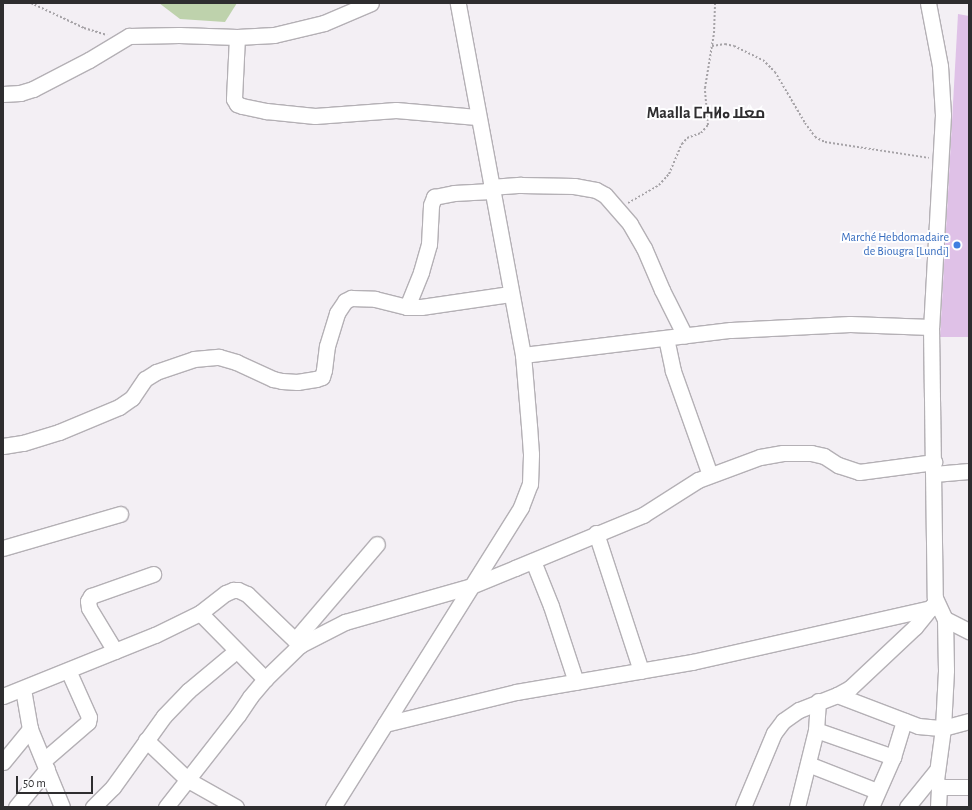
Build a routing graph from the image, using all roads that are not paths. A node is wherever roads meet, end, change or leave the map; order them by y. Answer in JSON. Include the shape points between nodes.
{"nodes":[{"id":1,"x":371,"y":3,"type":"edge"},
{"id":2,"x":458,"y":3,"type":"edge"},
{"id":3,"x":928,"y":3,"type":"edge"},
{"id":4,"x":237,"y":37,"type":"junction"},
{"id":5,"x":3,"y":94,"type":"edge"},
{"id":6,"x":477,"y":117,"type":"junction"},
{"id":7,"x":491,"y":189,"type":"junction"},
{"id":8,"x":510,"y":294,"type":"junction"},
{"id":9,"x":407,"y":307,"type":"junction"},
{"id":10,"x":931,"y":327,"type":"junction"},
{"id":11,"x":684,"y":336,"type":"junction"},
{"id":12,"x":666,"y":338,"type":"junction"},
{"id":13,"x":522,"y":355,"type":"junction"},
{"id":14,"x":3,"y":446,"type":"edge"},
{"id":15,"x":934,"y":468,"type":"junction"},
{"id":16,"x":969,"y":471,"type":"edge"},
{"id":17,"x":710,"y":475,"type":"junction"},
{"id":18,"x":120,"y":514,"type":"dead end"},
{"id":19,"x":596,"y":534,"type":"junction"},
{"id":20,"x":377,"y":544,"type":"dead end"},
{"id":21,"x":3,"y":548,"type":"edge"},
{"id":22,"x":533,"y":561,"type":"junction"},
{"id":23,"x":153,"y":574,"type":"dead end"},
{"id":24,"x":471,"y":586,"type":"junction"},
{"id":25,"x":933,"y":603,"type":"junction"},
{"id":26,"x":200,"y":613,"type":"junction"},
{"id":27,"x":945,"y":619,"type":"junction"},
{"id":28,"x":969,"y":631,"type":"edge"},
{"id":29,"x":297,"y":643,"type":"junction"},
{"id":30,"x":115,"y":651,"type":"junction"},
{"id":31,"x":236,"y":651,"type":"junction"},
{"id":32,"x":68,"y":670,"type":"junction"},
{"id":33,"x":640,"y":671,"type":"junction"},
{"id":34,"x":265,"y":679,"type":"junction"},
{"id":35,"x":576,"y":682,"type":"junction"},
{"id":36,"x":23,"y":689,"type":"junction"},
{"id":37,"x":837,"y":695,"type":"junction"},
{"id":38,"x":3,"y":696,"type":"edge"},
{"id":39,"x":818,"y":702,"type":"junction"},
{"id":40,"x":904,"y":721,"type":"junction"},
{"id":41,"x":969,"y":721,"type":"edge"},
{"id":42,"x":385,"y":724,"type":"junction"},
{"id":43,"x":943,"y":728,"type":"junction"},
{"id":44,"x":30,"y":730,"type":"junction"},
{"id":45,"x":816,"y":730,"type":"junction"},
{"id":46,"x":146,"y":740,"type":"junction"},
{"id":47,"x":893,"y":757,"type":"junction"},
{"id":48,"x":3,"y":762,"type":"edge"},
{"id":49,"x":808,"y":764,"type":"junction"},
{"id":50,"x":45,"y":765,"type":"junction"},
{"id":51,"x":936,"y":771,"type":"junction"},
{"id":52,"x":188,"y":780,"type":"junction"},
{"id":53,"x":939,"y":787,"type":"junction"},
{"id":54,"x":969,"y":787,"type":"edge"},
{"id":55,"x":877,"y":791,"type":"junction"},
{"id":56,"x":16,"y":807,"type":"edge"},
{"id":57,"x":62,"y":807,"type":"edge"},
{"id":58,"x":93,"y":807,"type":"edge"},
{"id":59,"x":166,"y":807,"type":"edge"},
{"id":60,"x":236,"y":807,"type":"edge"},
{"id":61,"x":333,"y":807,"type":"edge"},
{"id":62,"x":743,"y":807,"type":"edge"},
{"id":63,"x":797,"y":807,"type":"edge"},
{"id":64,"x":871,"y":807,"type":"edge"},
{"id":65,"x":907,"y":807,"type":"edge"},
{"id":66,"x":938,"y":807,"type":"edge"}],
"edges":[{"from":1,"to":4,"type":"street","via":[[324,23],[274,34]]},
{"from":2,"to":6,"type":"street"},
{"from":3,"to":10,"type":"street","via":[[940,66],[943,115]]},
{"from":4,"to":5,"type":"street","via":[[179,34],[129,36],[33,89]]},
{"from":4,"to":6,"type":"street","via":[[234,99],[236,104],[242,106],[315,116],[396,110]]},
{"from":6,"to":7,"type":"street"},
{"from":7,"to":8,"type":"street"},
{"from":7,"to":9,"type":"street","via":[[434,197],[428,244],[421,272]]},
{"from":7,"to":11,"type":"street","via":[[547,185],[589,188],[605,195],[630,224],[644,248]]},
{"from":8,"to":9,"type":"street"},
{"from":8,"to":13,"type":"street"},
{"from":9,"to":14,"type":"street","via":[[363,297],[345,301],[332,327],[322,377],[282,381],[219,357],[194,359],[156,372],[145,379],[132,398],[118,407],[59,432]]},
{"from":10,"to":11,"type":"street","via":[[850,324],[786,326]]},
{"from":10,"to":15,"type":"street"},
{"from":11,"to":12,"type":"street"},
{"from":12,"to":13,"type":"street"},
{"from":12,"to":17,"type":"street","via":[[673,371]]},
{"from":13,"to":24,"type":"street","via":[[530,426],[530,484],[521,507]]},
{"from":15,"to":16,"type":"street"},
{"from":15,"to":17,"type":"street","via":[[859,472],[838,465],[824,456],[800,451],[760,457]]},
{"from":15,"to":25,"type":"street"},
{"from":17,"to":19,"type":"street","via":[[643,514]]},
{"from":18,"to":21,"type":"street"},
{"from":19,"to":22,"type":"street"},
{"from":19,"to":33,"type":"street"},
{"from":20,"to":29,"type":"street"},
{"from":22,"to":24,"type":"street"},
{"from":22,"to":35,"type":"street"},
{"from":23,"to":30,"type":"street","via":[[90,596],[89,608]]},
{"from":24,"to":29,"type":"street","via":[[345,622]]},
{"from":24,"to":42,"type":"street"},
{"from":25,"to":27,"type":"street"},
{"from":25,"to":33,"type":"street","via":[[759,648]]},
{"from":25,"to":37,"type":"street","via":[[915,627],[862,678]]},
{"from":26,"to":29,"type":"street","via":[[226,592],[238,590],[247,594]]},
{"from":26,"to":30,"type":"street"},
{"from":26,"to":31,"type":"street"},
{"from":27,"to":28,"type":"street"},
{"from":27,"to":43,"type":"street"},
{"from":29,"to":34,"type":"street"},
{"from":30,"to":32,"type":"street"},
{"from":31,"to":34,"type":"street"},
{"from":31,"to":46,"type":"street","via":[[188,691]]},
{"from":32,"to":36,"type":"street"},
{"from":32,"to":50,"type":"street","via":[[89,717],[88,722]]},
{"from":33,"to":35,"type":"street"},
{"from":34,"to":52,"type":"street"},
{"from":35,"to":42,"type":"street","via":[[516,692]]},
{"from":36,"to":38,"type":"street"},
{"from":36,"to":44,"type":"street"},
{"from":37,"to":39,"type":"street"},
{"from":37,"to":40,"type":"street"},
{"from":39,"to":45,"type":"street"},
{"from":39,"to":62,"type":"street","via":[[799,710],[783,721],[774,733]]},
{"from":40,"to":43,"type":"street","via":[[926,727]]},
{"from":40,"to":47,"type":"street"},
{"from":41,"to":43,"type":"street"},
{"from":42,"to":61,"type":"street"},
{"from":43,"to":51,"type":"street"},
{"from":44,"to":48,"type":"street"},
{"from":44,"to":50,"type":"street"},
{"from":45,"to":47,"type":"street"},
{"from":45,"to":49,"type":"street"},
{"from":46,"to":52,"type":"street"},
{"from":46,"to":58,"type":"street","via":[[113,787]]},
{"from":47,"to":55,"type":"street"},
{"from":49,"to":55,"type":"street"},
{"from":49,"to":63,"type":"street"},
{"from":50,"to":56,"type":"street"},
{"from":50,"to":57,"type":"street"},
{"from":51,"to":53,"type":"street"},
{"from":51,"to":65,"type":"street"},
{"from":52,"to":59,"type":"street"},
{"from":52,"to":60,"type":"street"},
{"from":53,"to":54,"type":"street"},
{"from":53,"to":66,"type":"street"},
{"from":55,"to":64,"type":"street"}]}
